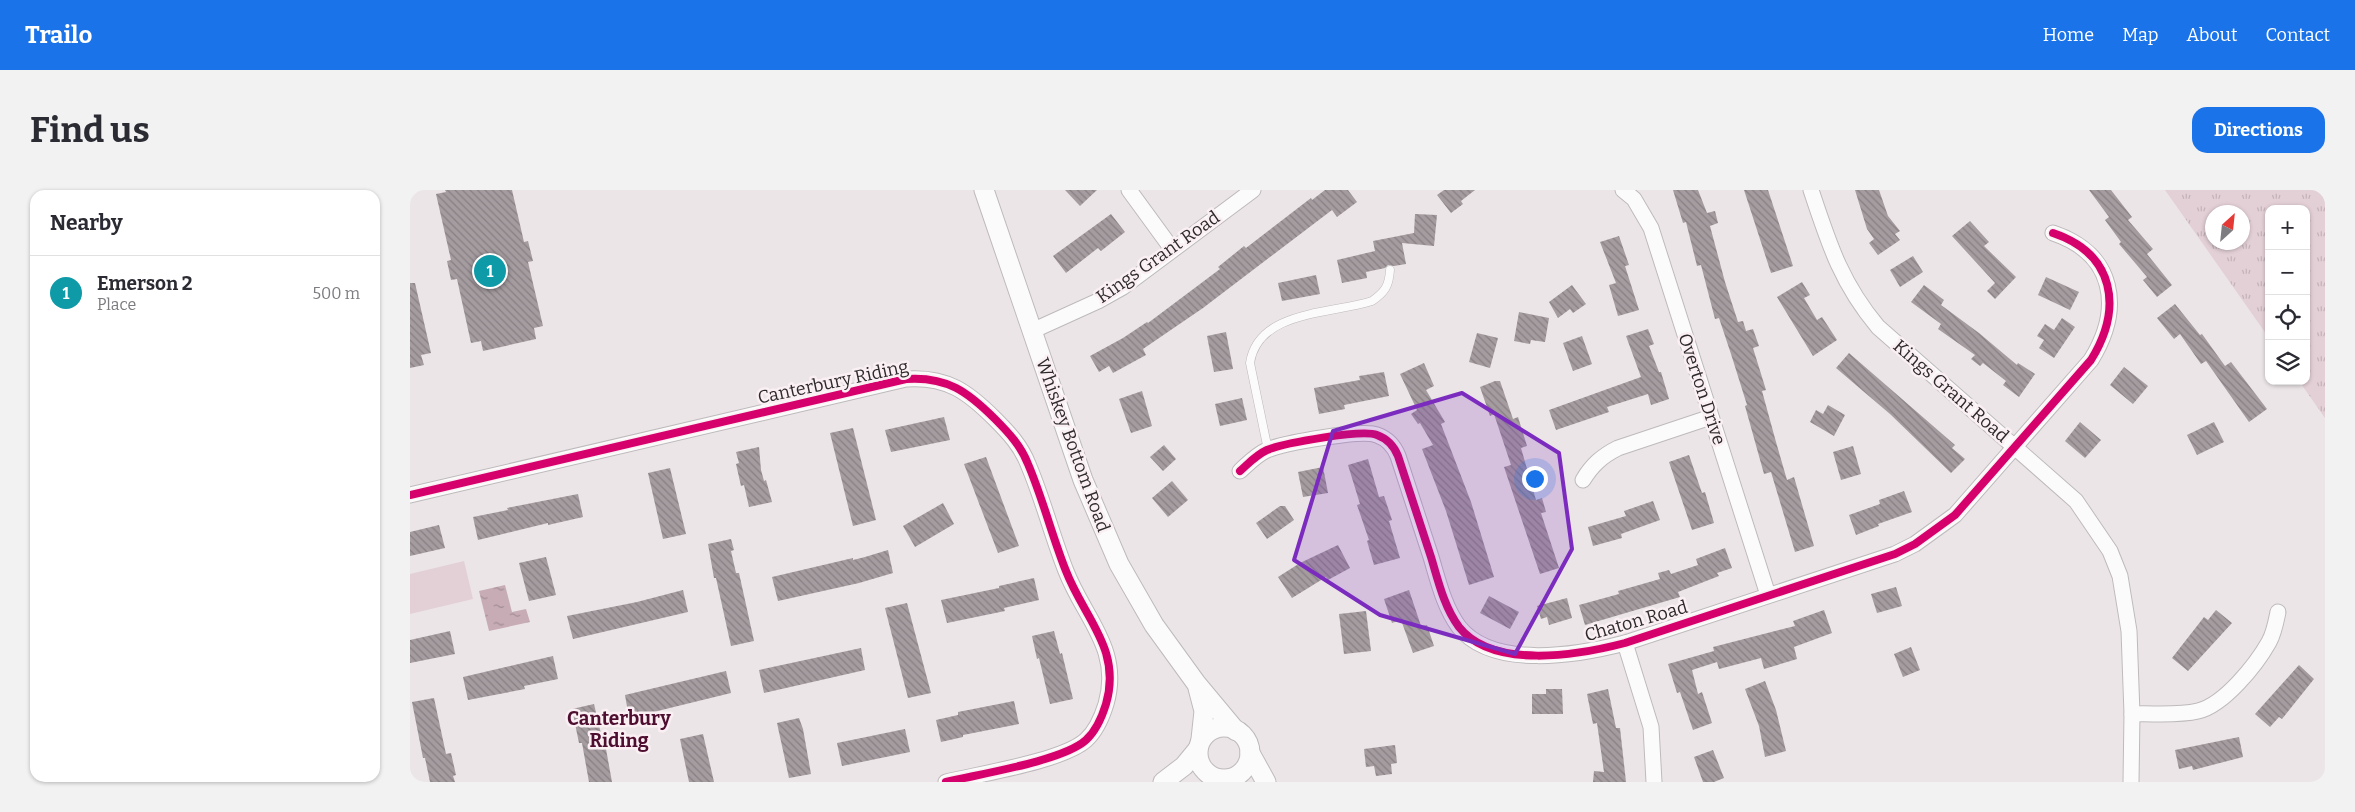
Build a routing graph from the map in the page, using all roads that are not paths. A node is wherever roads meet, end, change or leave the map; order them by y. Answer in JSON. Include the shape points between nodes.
{"nodes":[{"id":1,"x":984,"y":190,"type":"edge"},
{"id":2,"x":1129,"y":190,"type":"edge"},
{"id":3,"x":1253,"y":190,"type":"edge"},
{"id":4,"x":1623,"y":190,"type":"edge"},
{"id":5,"x":1811,"y":190,"type":"edge"},
{"id":6,"x":2053,"y":233,"type":"dead end"},
{"id":7,"x":1172,"y":249,"type":"junction"},
{"id":8,"x":1390,"y":270,"type":"dead end"},
{"id":9,"x":1032,"y":331,"type":"junction"},
{"id":10,"x":1711,"y":417,"type":"junction"},
{"id":11,"x":2017,"y":447,"type":"junction"},
{"id":12,"x":1268,"y":450,"type":"junction"},
{"id":13,"x":1240,"y":471,"type":"dead end"},
{"id":14,"x":1583,"y":480,"type":"dead end"},
{"id":15,"x":410,"y":495,"type":"edge"},
{"id":16,"x":1768,"y":595,"type":"junction"},
{"id":17,"x":2278,"y":612,"type":"dead end"},
{"id":18,"x":1625,"y":643,"type":"junction"},
{"id":19,"x":1196,"y":682,"type":"junction"},
{"id":20,"x":2132,"y":714,"type":"junction"},
{"id":21,"x":1236,"y":731,"type":"junction"},
{"id":22,"x":1200,"y":744,"type":"junction"},
{"id":23,"x":1250,"y":753,"type":"junction"},
{"id":24,"x":1224,"y":781,"type":"edge"},
{"id":25,"x":946,"y":782,"type":"edge"},
{"id":26,"x":1162,"y":782,"type":"edge"},
{"id":27,"x":1266,"y":782,"type":"edge"},
{"id":28,"x":1654,"y":782,"type":"edge"},
{"id":29,"x":2131,"y":782,"type":"edge"}],
"edges":[{"from":1,"to":9,"type":"street","name":"Whiskey Bottom Road"},
{"from":2,"to":7,"type":"street"},
{"from":3,"to":7,"type":"street","name":"Kings Grant Road"},
{"from":4,"to":10,"type":"street","name":"Overton Drive","via":[[1634,199],[1651,228]]},
{"from":5,"to":11,"type":"street","name":"Kings Grant Road","via":[[1831,250],[1858,304],[1878,327]]},
{"from":6,"to":11,"type":"street","name":"Chaton Road","via":[[2084,248],[2097,263],[2107,286],[2108,326],[2091,360]]},
{"from":7,"to":9,"type":"street","name":"Kings Grant Road","via":[[1123,287]]},
{"from":8,"to":12,"type":"lane","via":[[1389,284],[1372,301],[1287,320],[1258,340],[1250,362]]},
{"from":9,"to":19,"type":"street","name":"Whiskey Bottom Road","via":[[1083,480],[1115,556],[1154,625]]},
{"from":10,"to":14,"type":"street","via":[[1618,448],[1592,466]]},
{"from":10,"to":16,"type":"street","name":"Overton Drive"},
{"from":11,"to":16,"type":"street","name":"Chaton Road","via":[[1955,515],[1915,544],[1895,554]]},
{"from":11,"to":20,"type":"street","name":"Kings Grant Road","via":[[2076,501],[2110,551],[2126,602]]},
{"from":12,"to":13,"type":"street","name":"Chaton Road"},
{"from":12,"to":18,"type":"street","name":"Chaton Road","via":[[1359,433],[1376,434],[1394,446],[1444,598],[1460,628],[1490,649],[1509,654],[1566,654]]},
{"from":15,"to":25,"type":"street","name":"Canterbury Riding","via":[[906,379],[938,380],[957,388],[981,405],[1007,431],[1022,452],[1068,576],[1105,646],[1110,679],[1108,697],[1096,727],[1073,750]]},
{"from":16,"to":18,"type":"street","name":"Chaton Road"},
{"from":17,"to":20,"type":"street","via":[[2269,641],[2260,655],[2231,691],[2216,702],[2200,710]]},
{"from":18,"to":28,"type":"street","via":[[1651,727]]},
{"from":19,"to":21,"type":"street","name":"Whiskey Bottom Road"},
{"from":19,"to":22,"type":"street","name":"Whiskey Bottom Road","via":[[1204,711]]},
{"from":20,"to":29,"type":"street","name":"Kings Grant Road"},
{"from":21,"to":22,"type":"street","via":[[1217,728],[1208,732]]},
{"from":21,"to":23,"type":"street","via":[[1244,738]]},
{"from":22,"to":24,"type":"street","via":[[1199,762],[1203,769],[1210,776]]},
{"from":22,"to":26,"type":"street","via":[[1184,766]]},
{"from":23,"to":24,"type":"street","via":[[1243,770]]},
{"from":23,"to":27,"type":"street"}]}
